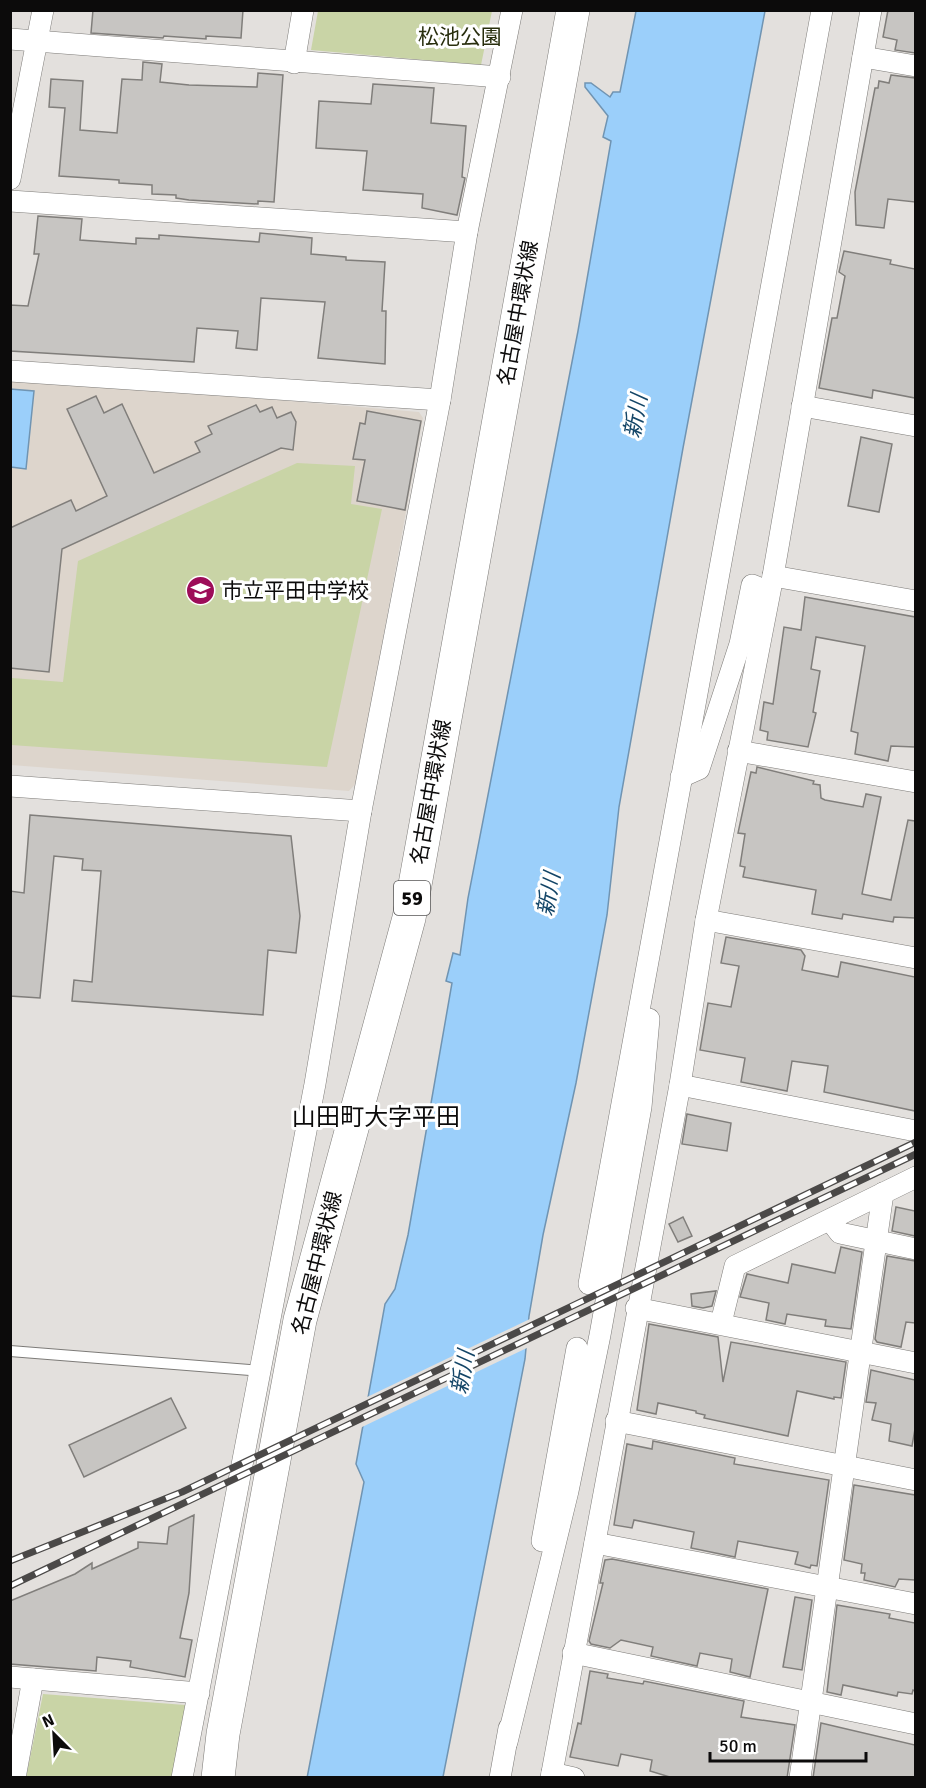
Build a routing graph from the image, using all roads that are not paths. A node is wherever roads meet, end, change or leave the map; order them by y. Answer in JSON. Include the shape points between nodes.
{"nodes":[{"id":1,"x":43,"y":10,"type":"edge"},
{"id":2,"x":303,"y":10,"type":"edge"},
{"id":3,"x":512,"y":10,"type":"edge"},
{"id":4,"x":573,"y":10,"type":"edge"},
{"id":5,"x":822,"y":10,"type":"edge"},
{"id":6,"x":871,"y":10,"type":"edge"},
{"id":7,"x":10,"y":39,"type":"edge"},
{"id":8,"x":36,"y":40,"type":"junction"},
{"id":9,"x":863,"y":57,"type":"junction"},
{"id":10,"x":294,"y":63,"type":"junction"},
{"id":11,"x":915,"y":66,"type":"edge"},
{"id":12,"x":500,"y":77,"type":"junction"},
{"id":13,"x":10,"y":179,"type":"edge"},
{"id":14,"x":10,"y":201,"type":"edge"},
{"id":15,"x":467,"y":232,"type":"junction"},
{"id":16,"x":10,"y":371,"type":"edge"},
{"id":17,"x":440,"y":400,"type":"junction"},
{"id":18,"x":802,"y":406,"type":"junction"},
{"id":19,"x":915,"y":426,"type":"edge"},
{"id":20,"x":771,"y":584,"type":"junction"},
{"id":21,"x":915,"y":601,"type":"edge"},
{"id":22,"x":738,"y":751,"type":"junction"},
{"id":23,"x":681,"y":777,"type":"junction"},
{"id":24,"x":915,"y":782,"type":"edge"},
{"id":25,"x":10,"y":786,"type":"edge"},
{"id":26,"x":361,"y":811,"type":"junction"},
{"id":27,"x":661,"y":884,"type":"junction"},
{"id":28,"x":706,"y":920,"type":"junction"},
{"id":29,"x":915,"y":958,"type":"edge"},
{"id":30,"x":680,"y":1085,"type":"junction"},
{"id":31,"x":915,"y":1131,"type":"edge"},
{"id":32,"x":915,"y":1177,"type":"edge"},
{"id":33,"x":883,"y":1193,"type":"junction"},
{"id":34,"x":830,"y":1220,"type":"junction"},
{"id":35,"x":877,"y":1242,"type":"junction"},
{"id":36,"x":915,"y":1249,"type":"edge"},
{"id":37,"x":589,"y":1284,"type":"dead end"},
{"id":38,"x":636,"y":1308,"type":"junction"},
{"id":39,"x":722,"y":1323,"type":"junction"},
{"id":40,"x":577,"y":1348,"type":"dead end"},
{"id":41,"x":10,"y":1351,"type":"edge"},
{"id":42,"x":861,"y":1352,"type":"junction"},
{"id":43,"x":915,"y":1363,"type":"edge"},
{"id":44,"x":261,"y":1371,"type":"junction"},
{"id":45,"x":616,"y":1421,"type":"junction"},
{"id":46,"x":846,"y":1465,"type":"junction"},
{"id":47,"x":915,"y":1480,"type":"edge"},
{"id":48,"x":595,"y":1543,"type":"junction"},
{"id":49,"x":828,"y":1586,"type":"junction"},
{"id":50,"x":915,"y":1604,"type":"edge"},
{"id":51,"x":573,"y":1653,"type":"junction"},
{"id":52,"x":10,"y":1677,"type":"edge"},
{"id":53,"x":33,"y":1679,"type":"junction"},
{"id":54,"x":199,"y":1693,"type":"junction"},
{"id":55,"x":812,"y":1703,"type":"junction"},
{"id":56,"x":915,"y":1724,"type":"edge"},
{"id":57,"x":507,"y":1742,"type":"junction"},
{"id":58,"x":552,"y":1775,"type":"edge"},
{"id":59,"x":15,"y":1778,"type":"edge"},
{"id":60,"x":182,"y":1778,"type":"edge"},
{"id":61,"x":218,"y":1778,"type":"edge"},
{"id":62,"x":500,"y":1778,"type":"edge"},
{"id":63,"x":574,"y":1778,"type":"edge"},
{"id":64,"x":800,"y":1778,"type":"edge"}],
"edges":[{"from":1,"to":8,"type":"street"},
{"from":2,"to":10,"type":"street"},
{"from":3,"to":12,"type":"street"},
{"from":4,"to":61,"type":"main road","name":"名古屋中環状線","number":"59","via":[[409,918],[300,1320]]},
{"from":5,"to":23,"type":"street"},
{"from":6,"to":9,"type":"street"},
{"from":7,"to":8,"type":"street"},
{"from":8,"to":10,"type":"street"},
{"from":8,"to":13,"type":"street"},
{"from":9,"to":11,"type":"street"},
{"from":9,"to":18,"type":"street"},
{"from":10,"to":12,"type":"street"},
{"from":12,"to":15,"type":"street"},
{"from":14,"to":15,"type":"street"},
{"from":15,"to":17,"type":"street"},
{"from":16,"to":17,"type":"street"},
{"from":17,"to":26,"type":"street"},
{"from":18,"to":19,"type":"street"},
{"from":18,"to":20,"type":"street"},
{"from":20,"to":21,"type":"street"},
{"from":20,"to":22,"type":"street"},
{"from":20,"to":23,"type":"street","via":[[752,585],[740,644],[699,769]]},
{"from":22,"to":24,"type":"street"},
{"from":22,"to":28,"type":"street"},
{"from":23,"to":27,"type":"street"},
{"from":25,"to":26,"type":"street"},
{"from":26,"to":44,"type":"street"},
{"from":27,"to":37,"type":"street"},
{"from":27,"to":57,"type":"street","via":[[641,1107],[568,1491]]},
{"from":28,"to":29,"type":"street"},
{"from":28,"to":30,"type":"street"},
{"from":30,"to":31,"type":"street"},
{"from":30,"to":38,"type":"street"},
{"from":32,"to":33,"type":"street"},
{"from":33,"to":34,"type":"street"},
{"from":33,"to":35,"type":"street"},
{"from":34,"to":35,"type":"street","via":[[840,1233]]},
{"from":34,"to":39,"type":"street","via":[[735,1266]]},
{"from":35,"to":36,"type":"street"},
{"from":35,"to":42,"type":"street"},
{"from":38,"to":39,"type":"street"},
{"from":38,"to":45,"type":"street"},
{"from":39,"to":42,"type":"street"},
{"from":40,"to":57,"type":"street"},
{"from":41,"to":44,"type":"lane"},
{"from":42,"to":43,"type":"street"},
{"from":42,"to":46,"type":"street"},
{"from":44,"to":54,"type":"street"},
{"from":45,"to":46,"type":"street"},
{"from":45,"to":48,"type":"street"},
{"from":46,"to":47,"type":"street"},
{"from":46,"to":49,"type":"street"},
{"from":48,"to":49,"type":"street"},
{"from":48,"to":51,"type":"street"},
{"from":49,"to":50,"type":"street"},
{"from":49,"to":55,"type":"street"},
{"from":51,"to":55,"type":"street"},
{"from":51,"to":58,"type":"street"},
{"from":52,"to":53,"type":"street"},
{"from":53,"to":54,"type":"street"},
{"from":53,"to":59,"type":"street"},
{"from":54,"to":60,"type":"street"},
{"from":55,"to":56,"type":"street"},
{"from":55,"to":64,"type":"street"},
{"from":57,"to":62,"type":"street"},
{"from":58,"to":63,"type":"street"}]}
